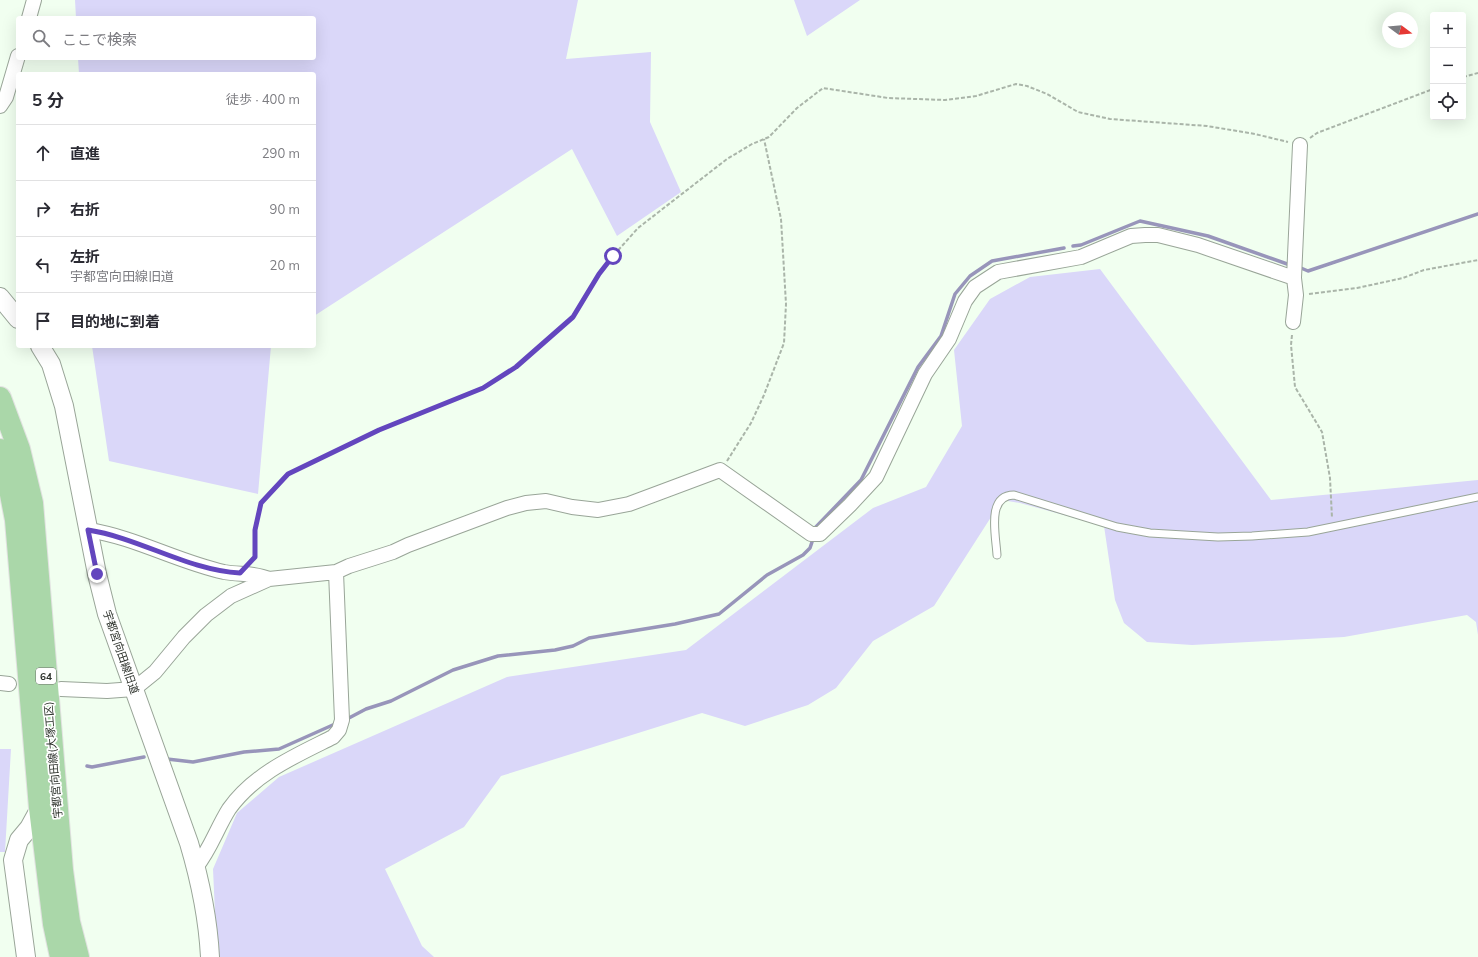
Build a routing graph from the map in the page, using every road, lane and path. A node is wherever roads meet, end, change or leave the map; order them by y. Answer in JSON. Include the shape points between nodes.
{"nodes":[{"id":1,"x":34,"y":0,"type":"edge"},
{"id":2,"x":30,"y":16,"type":"edge"},
{"id":3,"x":17,"y":60,"type":"edge"},
{"id":4,"x":1478,"y":73,"type":"edge"},
{"id":5,"x":1466,"y":76,"type":"edge"},
{"id":6,"x":1430,"y":90,"type":"edge"},
{"id":7,"x":0,"y":106,"type":"edge"},
{"id":8,"x":764,"y":139,"type":"junction"},
{"id":9,"x":1300,"y":145,"type":"junction"},
{"id":10,"x":1478,"y":260,"type":"edge"},
{"id":11,"x":1294,"y":278,"type":"junction"},
{"id":12,"x":1296,"y":295,"type":"junction"},
{"id":13,"x":0,"y":297,"type":"edge"},
{"id":14,"x":16,"y":317,"type":"edge"},
{"id":15,"x":1293,"y":322,"type":"joint"},
{"id":16,"x":41,"y":348,"type":"edge"},
{"id":17,"x":0,"y":398,"type":"edge"},
{"id":18,"x":0,"y":450,"type":"edge"},
{"id":19,"x":720,"y":470,"type":"junction"},
{"id":20,"x":1478,"y":497,"type":"edge"},
{"id":21,"x":1333,"y":527,"type":"junction"},
{"id":22,"x":88,"y":530,"type":"junction"},
{"id":23,"x":997,"y":555,"type":"dead end"},
{"id":24,"x":336,"y":572,"type":"junction"},
{"id":25,"x":240,"y":573,"type":"junction"},
{"id":26,"x":269,"y":579,"type":"junction"},
{"id":27,"x":61,"y":689,"type":"dead end"},
{"id":28,"x":134,"y":689,"type":"junction"},
{"id":29,"x":40,"y":808,"type":"junction"},
{"id":30,"x":196,"y":867,"type":"junction"},
{"id":31,"x":26,"y":957,"type":"edge"},
{"id":32,"x":61,"y":957,"type":"edge"},
{"id":33,"x":78,"y":957,"type":"edge"},
{"id":34,"x":210,"y":957,"type":"edge"}],
"edges":[{"from":1,"to":2,"type":"street"},
{"from":3,"to":7,"type":"street","via":[[6,98]]},
{"from":4,"to":5,"type":"path"},
{"from":6,"to":9,"type":"path","via":[[1317,133]]},
{"from":8,"to":9,"type":"path","via":[[823,88],[888,98],[945,100],[976,96],[1016,84],[1047,94],[1078,112],[1110,119],[1207,126]]},
{"from":8,"to":19,"type":"path","via":[[781,219],[786,304],[784,343],[751,423]]},
{"from":8,"to":25,"type":"path","via":[[727,159],[638,228],[599,274],[573,317],[516,367],[483,388],[379,430],[288,474],[261,503],[255,530],[255,557]]},
{"from":9,"to":11,"type":"street"},
{"from":10,"to":12,"type":"path","via":[[1424,270],[1403,278],[1357,288]]},
{"from":11,"to":12,"type":"street"},
{"from":11,"to":19,"type":"street","via":[[1198,245],[1145,234],[1131,236],[1081,257],[998,272],[975,287],[965,301],[949,339],[925,374],[876,477],[820,534],[811,534]]},
{"from":12,"to":15,"type":"street"},
{"from":13,"to":14,"type":"street"},
{"from":15,"to":21,"type":"path","via":[[1291,345],[1295,387],[1322,432],[1330,478]]},
{"from":16,"to":22,"type":"street","name":"宇都宮向田線旧道","via":[[51,364],[59,386]]},
{"from":17,"to":33,"type":"main road","name":"宇都宮向田線(大塚工区)","number":"64","via":[[19,449],[32,503],[62,870],[69,922]]},
{"from":18,"to":29,"type":"main road","name":"宇都宮向田線(大塚工区)","number":"64","via":[[17,527]]},
{"from":19,"to":24,"type":"street","via":[[629,504],[598,510],[546,501],[526,503],[500,510]]},
{"from":20,"to":21,"type":"lane"},
{"from":21,"to":23,"type":"lane","via":[[1308,532],[1252,536],[1150,533],[1117,527],[1014,494],[1000,499],[995,509]]},
{"from":22,"to":25,"type":"street","via":[[105,532],[218,570]]},
{"from":22,"to":28,"type":"street","name":"宇都宮向田線旧道","via":[[107,614]]},
{"from":24,"to":26,"type":"street"},
{"from":24,"to":30,"type":"street","via":[[342,720],[338,730],[333,737],[275,766],[256,780],[230,808]]},
{"from":25,"to":26,"type":"street","via":[[257,574]]},
{"from":26,"to":28,"type":"street","via":[[231,596],[206,615],[155,672]]},
{"from":27,"to":28,"type":"street"},
{"from":28,"to":30,"type":"street","name":"宇都宮向田線旧道"},
{"from":29,"to":31,"type":"street","via":[[19,840],[13,860]]},
{"from":29,"to":32,"type":"main road","name":"宇都宮向田線(大塚工区)","number":"64","via":[[54,924]]},
{"from":30,"to":34,"type":"street","name":"宇都宮向田線旧道"}]}
